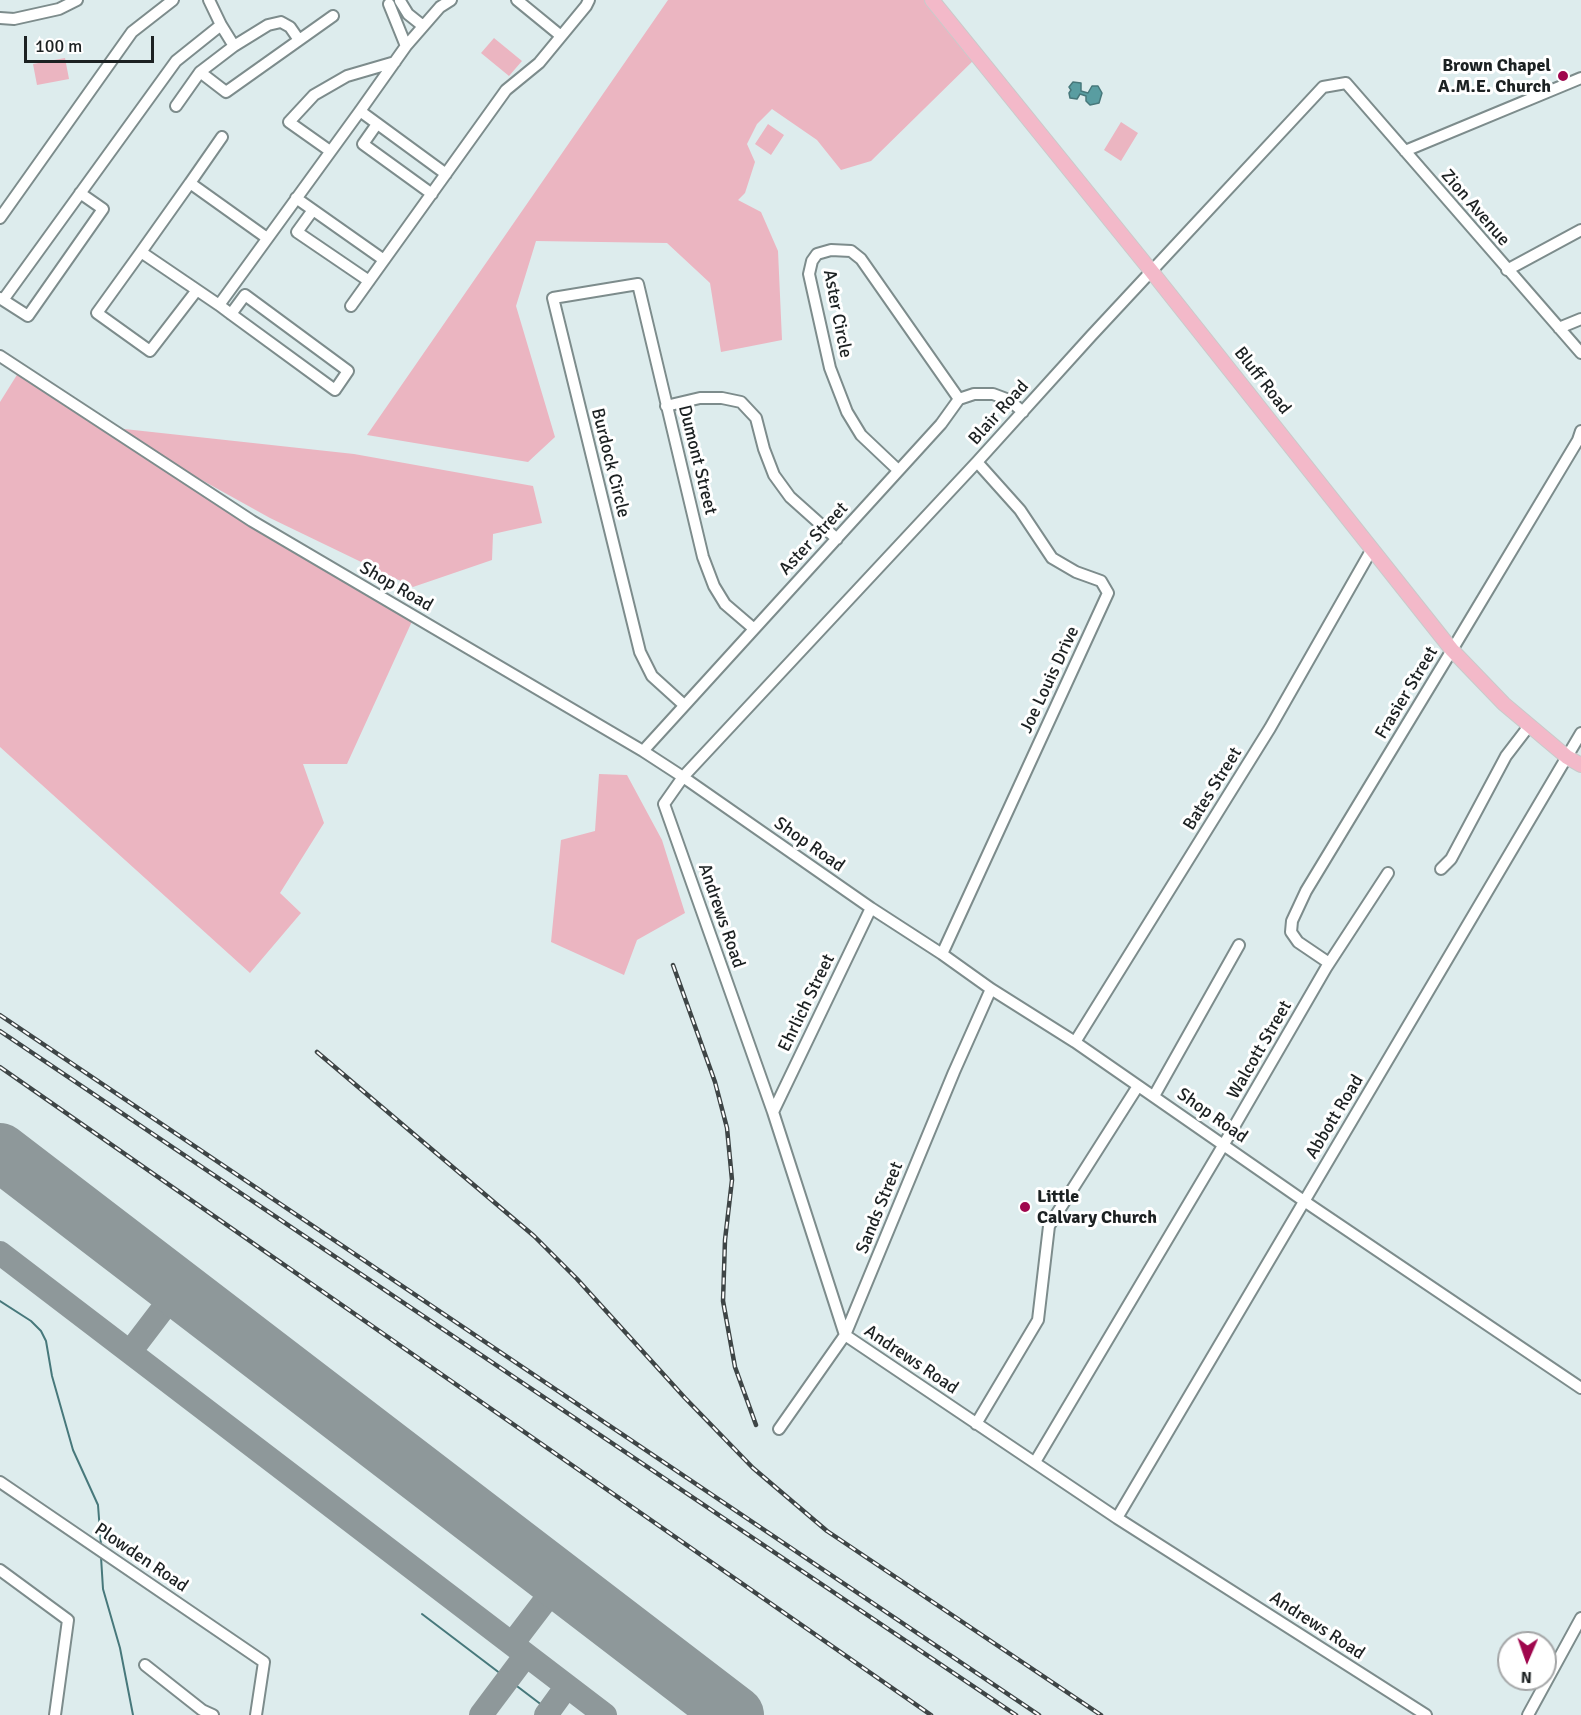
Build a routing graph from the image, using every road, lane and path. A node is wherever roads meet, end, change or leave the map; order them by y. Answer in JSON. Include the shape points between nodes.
{"nodes":[{"id":1,"x":77,"y":0,"type":"edge"},
{"id":2,"x":173,"y":0,"type":"edge"},
{"id":3,"x":209,"y":0,"type":"edge"},
{"id":4,"x":451,"y":0,"type":"edge"},
{"id":5,"x":517,"y":0,"type":"edge"},
{"id":6,"x":589,"y":0,"type":"edge"},
{"id":7,"x":932,"y":0,"type":"edge"},
{"id":8,"x":393,"y":1,"type":"edge"},
{"id":9,"x":333,"y":15,"type":"dead end"},
{"id":10,"x":0,"y":18,"type":"edge"},
{"id":11,"x":221,"y":25,"type":"junction"},
{"id":12,"x":423,"y":26,"type":"junction"},
{"id":13,"x":561,"y":36,"type":"junction"},
{"id":14,"x":299,"y":40,"type":"junction"},
{"id":15,"x":234,"y":46,"type":"junction"},
{"id":16,"x":406,"y":46,"type":"junction"},
{"id":17,"x":395,"y":62,"type":"junction"},
{"id":18,"x":200,"y":72,"type":"junction"},
{"id":19,"x":1581,"y":78,"type":"edge"},
{"id":20,"x":1346,"y":83,"type":"joint"},
{"id":21,"x":176,"y":106,"type":"dead end"},
{"id":22,"x":360,"y":111,"type":"junction"},
{"id":23,"x":377,"y":124,"type":"junction"},
{"id":24,"x":222,"y":137,"type":"dead end"},
{"id":25,"x":330,"y":151,"type":"junction"},
{"id":26,"x":1405,"y":151,"type":"junction"},
{"id":27,"x":446,"y":174,"type":"junction"},
{"id":28,"x":190,"y":183,"type":"junction"},
{"id":29,"x":80,"y":193,"type":"junction"},
{"id":30,"x":432,"y":194,"type":"junction"},
{"id":31,"x":297,"y":198,"type":"junction"},
{"id":32,"x":313,"y":210,"type":"junction"},
{"id":33,"x":2,"y":211,"type":"edge"},
{"id":34,"x":1581,"y":230,"type":"edge"},
{"id":35,"x":267,"y":238,"type":"junction"},
{"id":36,"x":141,"y":252,"type":"junction"},
{"id":37,"x":384,"y":260,"type":"junction"},
{"id":38,"x":1507,"y":270,"type":"junction"},
{"id":39,"x":1152,"y":272,"type":"junction"},
{"id":40,"x":369,"y":281,"type":"junction"},
{"id":41,"x":638,"y":284,"type":"joint"},
{"id":42,"x":197,"y":290,"type":"junction"},
{"id":43,"x":2,"y":299,"type":"edge"},
{"id":44,"x":219,"y":305,"type":"junction"},
{"id":45,"x":351,"y":306,"type":"dead end"},
{"id":46,"x":231,"y":314,"type":"junction"},
{"id":47,"x":1581,"y":319,"type":"edge"},
{"id":48,"x":1559,"y":328,"type":"junction"},
{"id":49,"x":1581,"y":353,"type":"edge"},
{"id":50,"x":0,"y":356,"type":"edge"},
{"id":51,"x":959,"y":399,"type":"junction"},
{"id":52,"x":666,"y":406,"type":"junction"},
{"id":53,"x":1023,"y":412,"type":"junction"},
{"id":54,"x":1581,"y":430,"type":"edge"},
{"id":55,"x":977,"y":462,"type":"junction"},
{"id":56,"x":898,"y":470,"type":"junction"},
{"id":57,"x":837,"y":539,"type":"junction"},
{"id":58,"x":1372,"y":549,"type":"junction"},
{"id":59,"x":753,"y":628,"type":"junction"},
{"id":60,"x":1452,"y":650,"type":"junction"},
{"id":61,"x":684,"y":705,"type":"junction"},
{"id":62,"x":1529,"y":726,"type":"junction"},
{"id":63,"x":1581,"y":733,"type":"edge"},
{"id":64,"x":643,"y":751,"type":"junction"},
{"id":65,"x":1567,"y":757,"type":"junction"},
{"id":66,"x":1581,"y":765,"type":"edge"},
{"id":67,"x":683,"y":777,"type":"junction"},
{"id":68,"x":1441,"y":869,"type":"dead end"},
{"id":69,"x":1388,"y":873,"type":"dead end"},
{"id":70,"x":871,"y":908,"type":"junction"},
{"id":71,"x":1239,"y":945,"type":"dead end"},
{"id":72,"x":942,"y":954,"type":"junction"},
{"id":73,"x":1329,"y":963,"type":"junction"},
{"id":74,"x":991,"y":989,"type":"junction"},
{"id":75,"x":1075,"y":1042,"type":"junction"},
{"id":76,"x":1138,"y":1086,"type":"junction"},
{"id":77,"x":1154,"y":1096,"type":"junction"},
{"id":78,"x":773,"y":1112,"type":"junction"},
{"id":79,"x":1224,"y":1144,"type":"junction"},
{"id":80,"x":1304,"y":1201,"type":"junction"},
{"id":81,"x":845,"y":1335,"type":"junction"},
{"id":82,"x":1581,"y":1388,"type":"edge"},
{"id":83,"x":976,"y":1424,"type":"junction"},
{"id":84,"x":779,"y":1429,"type":"dead end"},
{"id":85,"x":1035,"y":1462,"type":"junction"},
{"id":86,"x":0,"y":1482,"type":"edge"},
{"id":87,"x":1117,"y":1518,"type":"junction"},
{"id":88,"x":0,"y":1570,"type":"edge"},
{"id":89,"x":1581,"y":1618,"type":"edge"},
{"id":90,"x":145,"y":1665,"type":"dead end"},
{"id":91,"x":55,"y":1715,"type":"edge"},
{"id":92,"x":213,"y":1715,"type":"edge"},
{"id":93,"x":256,"y":1715,"type":"edge"},
{"id":94,"x":1426,"y":1715,"type":"edge"},
{"id":95,"x":1528,"y":1715,"type":"edge"}],
"edges":[{"from":1,"to":10,"type":"street","via":[[59,9],[14,19]]},
{"from":2,"to":33,"type":"street","via":[[132,32]]},
{"from":3,"to":11,"type":"street"},
{"from":4,"to":12,"type":"street"},
{"from":5,"to":13,"type":"street"},
{"from":6,"to":13,"type":"street"},
{"from":7,"to":39,"type":"main road","name":"Bluff Road"},
{"from":8,"to":12,"type":"street"},
{"from":8,"to":16,"type":"street"},
{"from":9,"to":14,"type":"street"},
{"from":11,"to":15,"type":"street"},
{"from":11,"to":29,"type":"street","via":[[176,61]]},
{"from":12,"to":16,"type":"street"},
{"from":13,"to":27,"type":"street","via":[[539,63],[506,90]]},
{"from":14,"to":15,"type":"street","via":[[281,22]]},
{"from":14,"to":18,"type":"street","via":[[226,92]]},
{"from":15,"to":18,"type":"street"},
{"from":16,"to":17,"type":"street"},
{"from":17,"to":22,"type":"street"},
{"from":17,"to":25,"type":"street","via":[[347,76],[314,95],[288,122]]},
{"from":18,"to":21,"type":"street"},
{"from":19,"to":26,"type":"street"},
{"from":20,"to":26,"type":"street","name":"Zion Avenue"},
{"from":20,"to":39,"type":"street","name":"Blair Road","via":[[1323,87]]},
{"from":22,"to":23,"type":"street"},
{"from":22,"to":25,"type":"street"},
{"from":23,"to":27,"type":"street"},
{"from":23,"to":30,"type":"street","via":[[363,144]]},
{"from":24,"to":28,"type":"street"},
{"from":25,"to":31,"type":"street"},
{"from":26,"to":38,"type":"street","name":"Zion Avenue"},
{"from":27,"to":30,"type":"street"},
{"from":28,"to":35,"type":"street"},
{"from":28,"to":36,"type":"street"},
{"from":29,"to":43,"type":"street"},
{"from":29,"to":43,"type":"street","via":[[103,209],[28,316]]},
{"from":30,"to":37,"type":"street"},
{"from":31,"to":32,"type":"street"},
{"from":31,"to":35,"type":"street"},
{"from":32,"to":37,"type":"street"},
{"from":32,"to":40,"type":"street","via":[[297,232]]},
{"from":34,"to":38,"type":"street"},
{"from":35,"to":44,"type":"street"},
{"from":36,"to":42,"type":"street"},
{"from":36,"to":42,"type":"street","via":[[97,313],[150,351]]},
{"from":37,"to":40,"type":"street"},
{"from":38,"to":48,"type":"street","name":"Zion Avenue"},
{"from":39,"to":53,"type":"street","name":"Blair Road"},
{"from":39,"to":58,"type":"main road","name":"Bluff Road"},
{"from":40,"to":45,"type":"street"},
{"from":41,"to":52,"type":"street","name":"Dumont Street"},
{"from":41,"to":61,"type":"street","name":"Burdock Circle","via":[[553,298],[640,652],[652,676]]},
{"from":42,"to":44,"type":"street"},
{"from":44,"to":46,"type":"street"},
{"from":46,"to":46,"type":"street","via":[[335,390],[348,371],[245,295]]},
{"from":47,"to":48,"type":"street"},
{"from":48,"to":49,"type":"street","name":"Zion Avenue"},
{"from":50,"to":64,"type":"street","name":"Shop Road","via":[[252,521]]},
{"from":51,"to":53,"type":"street","via":[[993,394],[1009,400]]},
{"from":51,"to":56,"type":"street","name":"Aster Street"},
{"from":51,"to":56,"type":"street","name":"Aster Circle","via":[[861,259],[851,251],[817,254],[809,274],[830,368],[847,412],[861,435]]},
{"from":52,"to":57,"type":"street","via":[[700,398],[741,402],[756,418],[774,475],[790,497]]},
{"from":52,"to":59,"type":"street","name":"Dumont Street","via":[[714,586],[725,604]]},
{"from":53,"to":55,"type":"street","name":"Blair Road"},
{"from":54,"to":60,"type":"street","name":"Frasier Street"},
{"from":55,"to":67,"type":"street","name":"Blair Road"},
{"from":55,"to":72,"type":"street","name":"Joe Louis Drive","via":[[1020,510],[1052,558],[1101,581],[1108,592]]},
{"from":56,"to":57,"type":"street","name":"Aster Street"},
{"from":57,"to":59,"type":"street","name":"Aster Street"},
{"from":58,"to":60,"type":"main road","name":"Bluff Road"},
{"from":58,"to":75,"type":"street","name":"Bates Street","via":[[1270,728]]},
{"from":59,"to":61,"type":"street","name":"Aster Street"},
{"from":60,"to":62,"type":"main road","name":"Bluff Road"},
{"from":60,"to":73,"type":"street","name":"Frasier Street","via":[[1306,891],[1292,921],[1291,932],[1298,942]]},
{"from":61,"to":64,"type":"street","name":"Aster Street"},
{"from":62,"to":65,"type":"main road","name":"Bluff Road"},
{"from":62,"to":68,"type":"street","via":[[1506,756],[1451,859]]},
{"from":63,"to":65,"type":"street","name":"Abbott Road"},
{"from":64,"to":67,"type":"street","name":"Shop Road"},
{"from":65,"to":66,"type":"main road","name":"Bluff Road"},
{"from":65,"to":80,"type":"street","name":"Abbott Road"},
{"from":67,"to":70,"type":"street","name":"Shop Road"},
{"from":67,"to":78,"type":"street","name":"Andrews Road","via":[[664,804]]},
{"from":69,"to":73,"type":"street","name":"Walcott Street"},
{"from":70,"to":72,"type":"street","name":"Shop Road"},
{"from":70,"to":78,"type":"street","name":"Ehrlich Street"},
{"from":71,"to":77,"type":"street"},
{"from":72,"to":74,"type":"street","name":"Shop Road"},
{"from":73,"to":79,"type":"street","name":"Walcott Street"},
{"from":74,"to":75,"type":"street","name":"Shop Road"},
{"from":74,"to":81,"type":"street","name":"Sands Street"},
{"from":75,"to":76,"type":"street","name":"Shop Road"},
{"from":76,"to":77,"type":"street","name":"Shop Road"},
{"from":76,"to":83,"type":"street","via":[[1049,1226],[1038,1320]]},
{"from":77,"to":79,"type":"street","name":"Shop Road"},
{"from":78,"to":81,"type":"street","name":"Andrews Road"},
{"from":79,"to":80,"type":"street","name":"Shop Road"},
{"from":79,"to":85,"type":"street","name":"Walcott Street"},
{"from":80,"to":82,"type":"street","name":"Shop Road"},
{"from":80,"to":87,"type":"street","name":"Abbott Road"},
{"from":81,"to":83,"type":"street","name":"Andrews Road"},
{"from":81,"to":84,"type":"street","name":"Sands Street"},
{"from":83,"to":85,"type":"street","name":"Andrews Road"},
{"from":85,"to":87,"type":"street","name":"Andrews Road"},
{"from":86,"to":93,"type":"street","name":"Plowden Road","via":[[264,1662]]},
{"from":87,"to":94,"type":"street","name":"Andrews Road"},
{"from":88,"to":91,"type":"street","via":[[68,1620]]},
{"from":89,"to":95,"type":"street"},
{"from":90,"to":92,"type":"street"}]}
